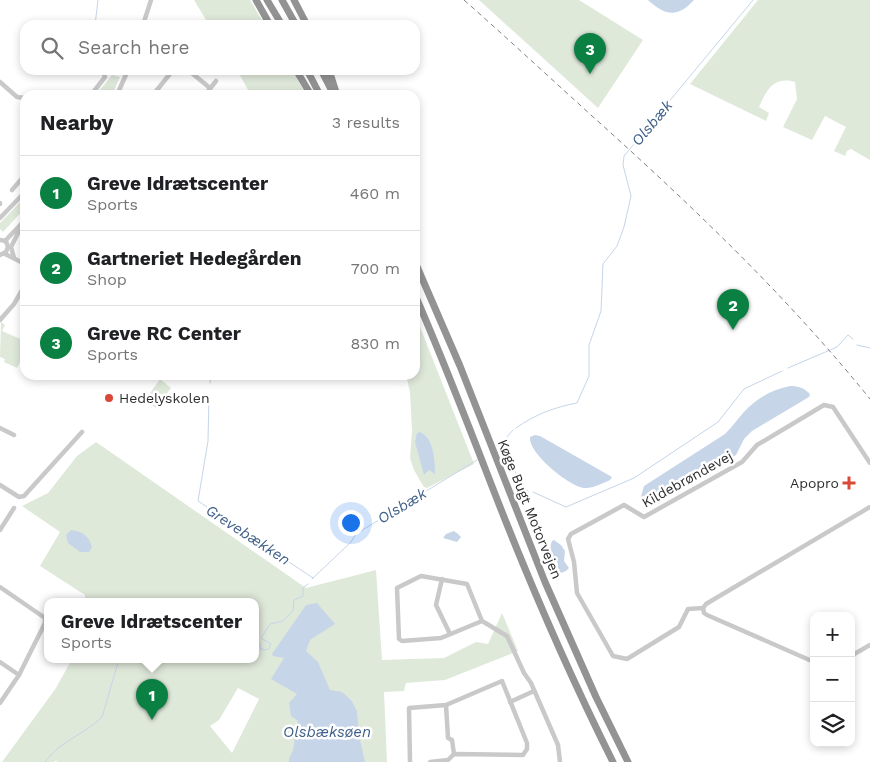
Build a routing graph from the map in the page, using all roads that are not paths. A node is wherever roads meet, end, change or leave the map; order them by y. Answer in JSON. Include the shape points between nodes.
{"nodes":[{"id":1,"x":150,"y":0,"type":"edge"},
{"id":2,"x":256,"y":0,"type":"edge"},
{"id":3,"x":268,"y":0,"type":"edge"},
{"id":4,"x":282,"y":0,"type":"edge"},
{"id":5,"x":294,"y":0,"type":"edge"},
{"id":6,"x":144,"y":20,"type":"edge"},
{"id":7,"x":267,"y":20,"type":"edge"},
{"id":8,"x":279,"y":20,"type":"edge"},
{"id":9,"x":293,"y":20,"type":"edge"},
{"id":10,"x":304,"y":20,"type":"edge"},
{"id":11,"x":104,"y":75,"type":"edge"},
{"id":12,"x":126,"y":75,"type":"edge"},
{"id":13,"x":169,"y":75,"type":"edge"},
{"id":14,"x":194,"y":75,"type":"edge"},
{"id":15,"x":299,"y":75,"type":"edge"},
{"id":16,"x":310,"y":75,"type":"edge"},
{"id":17,"x":324,"y":75,"type":"edge"},
{"id":18,"x":330,"y":75,"type":"edge"},
{"id":19,"x":216,"y":81,"type":"dead end"},
{"id":20,"x":0,"y":82,"type":"edge"},
{"id":21,"x":210,"y":88,"type":"joint"},
{"id":22,"x":95,"y":90,"type":"edge"},
{"id":23,"x":119,"y":90,"type":"edge"},
{"id":24,"x":157,"y":90,"type":"edge"},
{"id":25,"x":308,"y":90,"type":"edge"},
{"id":26,"x":317,"y":90,"type":"edge"},
{"id":27,"x":333,"y":90,"type":"edge"},
{"id":28,"x":335,"y":90,"type":"edge"},
{"id":29,"x":20,"y":97,"type":"edge"},
{"id":30,"x":20,"y":181,"type":"edge"},
{"id":31,"x":12,"y":190,"type":"dead end"},
{"id":32,"x":20,"y":197,"type":"edge"},
{"id":33,"x":0,"y":218,"type":"edge"},
{"id":34,"x":20,"y":225,"type":"edge"},
{"id":35,"x":20,"y":231,"type":"edge"},
{"id":36,"x":18,"y":233,"type":"junction"},
{"id":37,"x":4,"y":241,"type":"edge"},
{"id":38,"x":4,"y":253,"type":"edge"},
{"id":39,"x":14,"y":258,"type":"junction"},
{"id":40,"x":20,"y":261,"type":"edge"},
{"id":41,"x":420,"y":274,"type":"edge"},
{"id":42,"x":20,"y":294,"type":"edge"},
{"id":43,"x":420,"y":307,"type":"edge"},
{"id":44,"x":0,"y":320,"type":"edge"},
{"id":45,"x":0,"y":428,"type":"edge"},
{"id":46,"x":82,"y":432,"type":"dead end"},
{"id":47,"x":14,"y":435,"type":"dead end"},
{"id":48,"x":870,"y":463,"type":"edge"},
{"id":49,"x":0,"y":485,"type":"edge"},
{"id":50,"x":870,"y":507,"type":"edge"},
{"id":51,"x":14,"y":508,"type":"dead end"},
{"id":52,"x":0,"y":530,"type":"edge"},
{"id":53,"x":442,"y":579,"type":"junction"},
{"id":54,"x":0,"y":587,"type":"edge"},
{"id":55,"x":703,"y":608,"type":"junction"},
{"id":56,"x":44,"y":617,"type":"edge"},
{"id":57,"x":482,"y":621,"type":"junction"},
{"id":58,"x":44,"y":625,"type":"edge"},
{"id":59,"x":450,"y":634,"type":"junction"},
{"id":60,"x":870,"y":646,"type":"edge"},
{"id":61,"x":855,"y":654,"type":"edge"},
{"id":62,"x":810,"y":660,"type":"edge"},
{"id":63,"x":0,"y":662,"type":"edge"},
{"id":64,"x":19,"y":675,"type":"junction"},
{"id":65,"x":534,"y":692,"type":"junction"},
{"id":66,"x":0,"y":702,"type":"edge"},
{"id":67,"x":510,"y":702,"type":"junction"},
{"id":68,"x":446,"y":705,"type":"junction"},
{"id":69,"x":454,"y":754,"type":"junction"},
{"id":70,"x":484,"y":755,"type":"junction"},
{"id":71,"x":410,"y":762,"type":"edge"},
{"id":72,"x":430,"y":762,"type":"edge"},
{"id":73,"x":484,"y":762,"type":"edge"},
{"id":74,"x":560,"y":762,"type":"edge"},
{"id":75,"x":613,"y":762,"type":"edge"},
{"id":76,"x":629,"y":762,"type":"edge"}],
"edges":[{"from":1,"to":6,"type":"street"},
{"from":2,"to":7,"type":"highway"},
{"from":3,"to":8,"type":"highway"},
{"from":4,"to":9,"type":"highway"},
{"from":5,"to":10,"type":"highway"},
{"from":11,"to":22,"type":"street"},
{"from":12,"to":23,"type":"street"},
{"from":13,"to":24,"type":"street"},
{"from":14,"to":21,"type":"street"},
{"from":15,"to":25,"type":"highway"},
{"from":16,"to":26,"type":"highway"},
{"from":17,"to":27,"type":"highway"},
{"from":18,"to":28,"type":"highway"},
{"from":19,"to":21,"type":"street"},
{"from":20,"to":29,"type":"street"},
{"from":30,"to":31,"type":"street"},
{"from":32,"to":33,"type":"street"},
{"from":34,"to":37,"type":"street"},
{"from":35,"to":36,"type":"street"},
{"from":36,"to":37,"type":"street"},
{"from":36,"to":39,"type":"street","via":[[11,247]]},
{"from":37,"to":38,"type":"street"},
{"from":38,"to":39,"type":"street"},
{"from":39,"to":40,"type":"street"},
{"from":41,"to":76,"type":"highway","name":"Køge Bugt Motorvejen","via":[[545,582]]},
{"from":42,"to":44,"type":"street"},
{"from":43,"to":75,"type":"highway","name":"Køge Bugt Motorvejen","via":[[532,586]]},
{"from":45,"to":47,"type":"street"},
{"from":46,"to":49,"type":"street","via":[[24,496],[19,497]]},
{"from":48,"to":55,"type":"street","name":"Kildebrøndevej","via":[[833,407],[824,405],[757,445],[742,462],[644,517],[624,505],[571,534],[568,539],[577,593],[613,656],[626,659],[679,627],[688,609]]},
{"from":50,"to":55,"type":"street","name":"Kildebrøndevej"},
{"from":51,"to":52,"type":"street"},
{"from":53,"to":57,"type":"street","via":[[467,584]]},
{"from":53,"to":59,"type":"street","via":[[436,604]]},
{"from":53,"to":59,"type":"street","via":[[421,576],[397,588],[399,640],[441,638]]},
{"from":54,"to":56,"type":"street"},
{"from":55,"to":62,"type":"street","via":[[707,615]]},
{"from":57,"to":59,"type":"street"},
{"from":57,"to":65,"type":"street","via":[[507,636]]},
{"from":58,"to":64,"type":"street"},
{"from":60,"to":61,"type":"street"},
{"from":63,"to":64,"type":"street"},
{"from":64,"to":66,"type":"street"},
{"from":65,"to":67,"type":"street"},
{"from":65,"to":74,"type":"street","via":[[558,745]]},
{"from":67,"to":68,"type":"street","via":[[502,682]]},
{"from":67,"to":70,"type":"street","via":[[527,743],[526,752],[523,755]]},
{"from":68,"to":69,"type":"street","via":[[448,738],[452,740]]},
{"from":68,"to":71,"type":"street","via":[[409,708]]},
{"from":69,"to":70,"type":"street"},
{"from":69,"to":72,"type":"street","via":[[448,760]]},
{"from":70,"to":73,"type":"street"}]}
